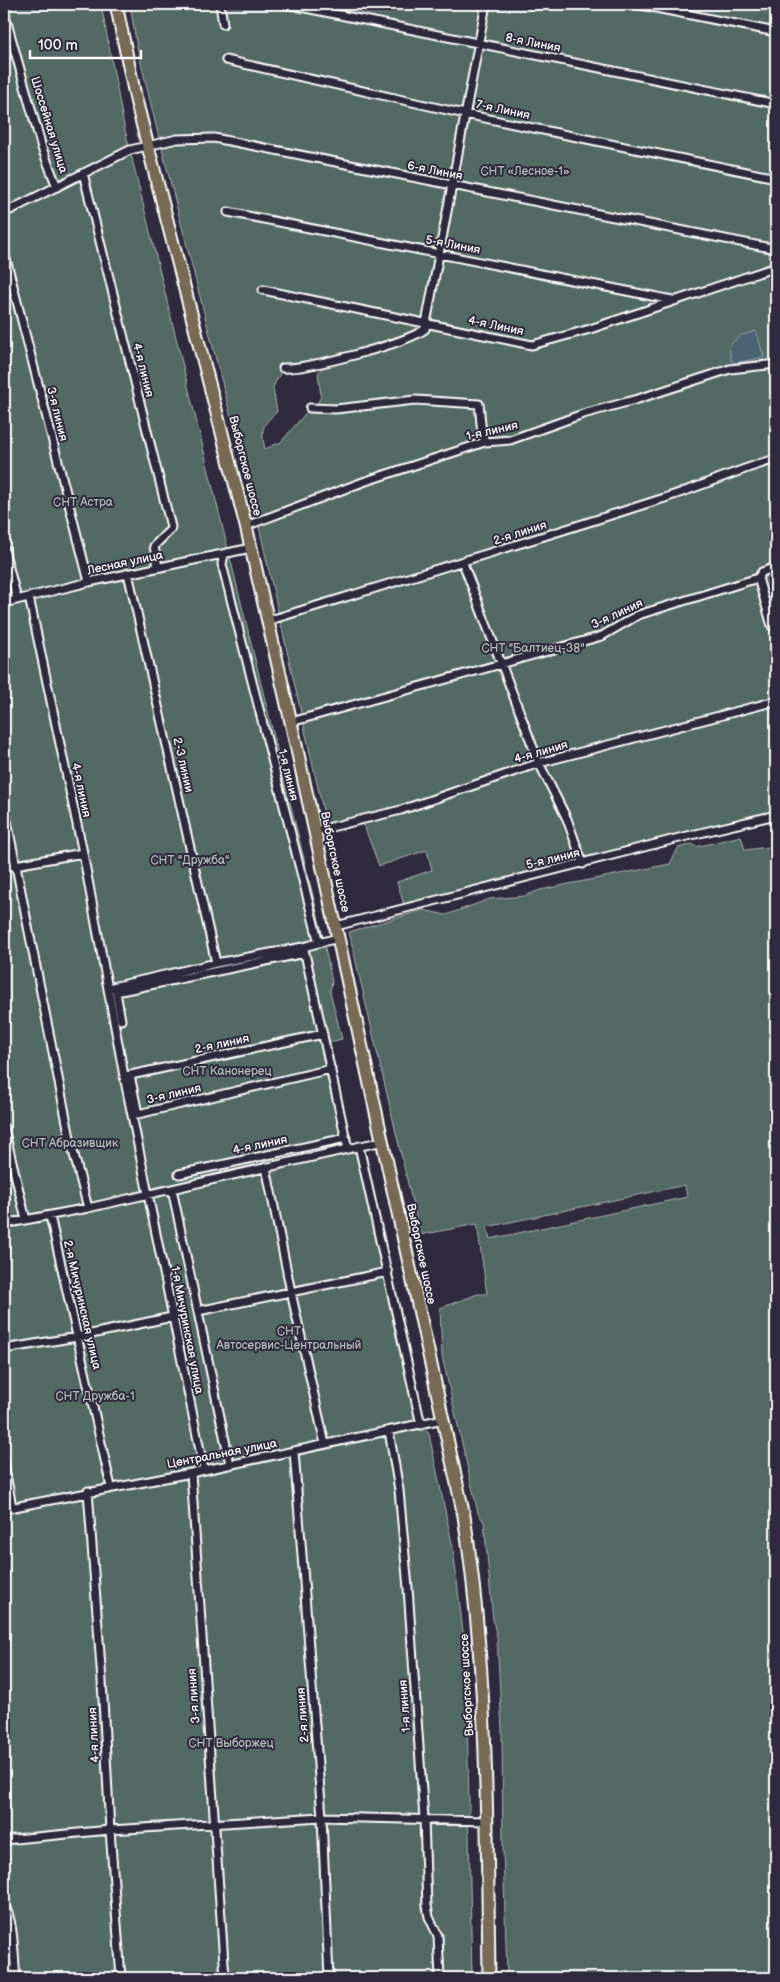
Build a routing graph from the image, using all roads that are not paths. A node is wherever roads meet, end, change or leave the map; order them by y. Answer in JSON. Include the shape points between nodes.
{"nodes":[{"id":1,"x":116,"y":4,"type":"edge"},
{"id":2,"x":220,"y":4,"type":"edge"},
{"id":3,"x":286,"y":4,"type":"edge"},
{"id":4,"x":486,"y":4,"type":"edge"},
{"id":5,"x":636,"y":4,"type":"edge"},
{"id":6,"x":4,"y":12,"type":"edge"},
{"id":7,"x":223,"y":24,"type":"dead end"},
{"id":8,"x":776,"y":32,"type":"edge"},
{"id":9,"x":478,"y":44,"type":"junction"},
{"id":10,"x":226,"y":60,"type":"dead end"},
{"id":11,"x":776,"y":104,"type":"edge"},
{"id":12,"x":465,"y":114,"type":"junction"},
{"id":13,"x":148,"y":146,"type":"junction"},
{"id":14,"x":84,"y":173,"type":"junction"},
{"id":15,"x":776,"y":178,"type":"edge"},
{"id":16,"x":451,"y":185,"type":"junction"},
{"id":17,"x":57,"y":187,"type":"junction"},
{"id":18,"x":228,"y":212,"type":"dead end"},
{"id":19,"x":4,"y":213,"type":"edge"},
{"id":20,"x":776,"y":249,"type":"edge"},
{"id":21,"x":4,"y":251,"type":"edge"},
{"id":22,"x":440,"y":254,"type":"junction"},
{"id":23,"x":776,"y":266,"type":"edge"},
{"id":24,"x":263,"y":290,"type":"dead end"},
{"id":25,"x":674,"y":301,"type":"junction"},
{"id":26,"x":427,"y":323,"type":"junction"},
{"id":27,"x":776,"y":364,"type":"edge"},
{"id":28,"x":283,"y":368,"type":"dead end"},
{"id":29,"x":310,"y":408,"type":"dead end"},
{"id":30,"x":484,"y":442,"type":"junction"},
{"id":31,"x":776,"y":458,"type":"edge"},
{"id":32,"x":246,"y":526,"type":"junction"},
{"id":33,"x":251,"y":548,"type":"junction"},
{"id":34,"x":4,"y":549,"type":"edge"},
{"id":35,"x":224,"y":554,"type":"junction"},
{"id":36,"x":463,"y":563,"type":"junction"},
{"id":37,"x":158,"y":567,"type":"junction"},
{"id":38,"x":776,"y":567,"type":"edge"},
{"id":39,"x":128,"y":573,"type":"junction"},
{"id":40,"x":758,"y":578,"type":"junction"},
{"id":41,"x":89,"y":582,"type":"junction"},
{"id":42,"x":29,"y":597,"type":"junction"},
{"id":43,"x":17,"y":600,"type":"junction"},
{"id":44,"x":4,"y":603,"type":"edge"},
{"id":45,"x":267,"y":621,"type":"junction"},
{"id":46,"x":772,"y":626,"type":"dead end"},
{"id":47,"x":502,"y":665,"type":"junction"},
{"id":48,"x":776,"y":701,"type":"edge"},
{"id":49,"x":291,"y":722,"type":"junction"},
{"id":50,"x":539,"y":763,"type":"junction"},
{"id":51,"x":776,"y":815,"type":"edge"},
{"id":52,"x":6,"y":816,"type":"dead end"},
{"id":53,"x":314,"y":831,"type":"junction"},
{"id":54,"x":83,"y":853,"type":"junction"},
{"id":55,"x":582,"y":864,"type":"junction"},
{"id":56,"x":15,"y":865,"type":"junction"},
{"id":57,"x":4,"y":867,"type":"edge"},
{"id":58,"x":336,"y":926,"type":"junction"},
{"id":59,"x":338,"y":938,"type":"junction"},
{"id":60,"x":320,"y":943,"type":"junction"},
{"id":61,"x":305,"y":950,"type":"junction"},
{"id":62,"x":216,"y":963,"type":"junction"},
{"id":63,"x":108,"y":988,"type":"junction"},
{"id":64,"x":121,"y":1020,"type":"dead end"},
{"id":65,"x":323,"y":1034,"type":"junction"},
{"id":66,"x":331,"y":1069,"type":"junction"},
{"id":67,"x":127,"y":1076,"type":"junction"},
{"id":68,"x":4,"y":1128,"type":"edge"},
{"id":69,"x":346,"y":1138,"type":"junction"},
{"id":70,"x":382,"y":1141,"type":"junction"},
{"id":71,"x":360,"y":1146,"type":"junction"},
{"id":72,"x":348,"y":1149,"type":"junction"},
{"id":73,"x":266,"y":1167,"type":"junction"},
{"id":74,"x":179,"y":1174,"type":"dead end"},
{"id":75,"x":172,"y":1189,"type":"junction"},
{"id":76,"x":148,"y":1194,"type":"junction"},
{"id":77,"x":88,"y":1208,"type":"junction"},
{"id":78,"x":50,"y":1216,"type":"junction"},
{"id":79,"x":26,"y":1220,"type":"junction"},
{"id":80,"x":4,"y":1224,"type":"edge"},
{"id":81,"x":388,"y":1272,"type":"junction"},
{"id":82,"x":290,"y":1292,"type":"junction"},
{"id":83,"x":198,"y":1311,"type":"junction"},
{"id":84,"x":172,"y":1317,"type":"junction"},
{"id":85,"x":77,"y":1337,"type":"junction"},
{"id":86,"x":4,"y":1349,"type":"edge"},
{"id":87,"x":443,"y":1419,"type":"junction"},
{"id":88,"x":421,"y":1425,"type":"junction"},
{"id":89,"x":389,"y":1431,"type":"junction"},
{"id":90,"x":325,"y":1444,"type":"junction"},
{"id":91,"x":294,"y":1451,"type":"junction"},
{"id":92,"x":4,"y":1463,"type":"edge"},
{"id":93,"x":230,"y":1464,"type":"junction"},
{"id":94,"x":204,"y":1470,"type":"junction"},
{"id":95,"x":191,"y":1473,"type":"junction"},
{"id":96,"x":111,"y":1487,"type":"junction"},
{"id":97,"x":88,"y":1491,"type":"junction"},
{"id":98,"x":12,"y":1507,"type":"junction"},
{"id":99,"x":4,"y":1509,"type":"edge"},
{"id":100,"x":322,"y":1817,"type":"junction"},
{"id":101,"x":424,"y":1819,"type":"junction"},
{"id":102,"x":486,"y":1821,"type":"junction"},
{"id":103,"x":214,"y":1824,"type":"junction"},
{"id":104,"x":110,"y":1830,"type":"junction"},
{"id":105,"x":4,"y":1840,"type":"edge"},
{"id":106,"x":4,"y":1906,"type":"edge"},
{"id":107,"x":16,"y":1978,"type":"edge"},
{"id":108,"x":121,"y":1978,"type":"edge"},
{"id":109,"x":225,"y":1978,"type":"edge"},
{"id":110,"x":329,"y":1978,"type":"edge"},
{"id":111,"x":440,"y":1978,"type":"edge"},
{"id":112,"x":488,"y":1978,"type":"edge"}],
"edges":[{"from":1,"to":13,"type":"main road","name":"Выборгское шоссе"},
{"from":2,"to":7,"type":"street"},
{"from":3,"to":9,"type":"street","name":"8-я Линия"},
{"from":4,"to":9,"type":"street"},
{"from":5,"to":8,"type":"street"},
{"from":6,"to":17,"type":"street","name":"Шоссейная улица","via":[[42,148]]},
{"from":9,"to":11,"type":"street","name":"8-я Линия"},
{"from":9,"to":12,"type":"street"},
{"from":10,"to":12,"type":"street","name":"7-я Линия"},
{"from":12,"to":15,"type":"street","name":"7-я Линия"},
{"from":12,"to":16,"type":"street"},
{"from":13,"to":14,"type":"street","name":"6-я Линия","via":[[130,150]]},
{"from":13,"to":16,"type":"street","name":"6-я Линия","via":[[177,139],[214,138]]},
{"from":13,"to":32,"type":"main road","name":"Выборгское шоссе"},
{"from":14,"to":17,"type":"street","name":"6-я Линия"},
{"from":14,"to":37,"type":"street","name":"4-я линия","via":[[170,527],[154,546]]},
{"from":16,"to":20,"type":"street","name":"6-я Линия"},
{"from":16,"to":22,"type":"street"},
{"from":17,"to":19,"type":"street","name":"6-я Линия"},
{"from":18,"to":22,"type":"street","name":"5-я Линия"},
{"from":21,"to":41,"type":"street","name":"3-я линия"},
{"from":22,"to":25,"type":"street","name":"5-я Линия"},
{"from":22,"to":26,"type":"street"},
{"from":23,"to":25,"type":"street","name":"4-я Линия"},
{"from":24,"to":26,"type":"street","name":"4-я Линия"},
{"from":25,"to":26,"type":"street","name":"4-я Линия","via":[[532,345]]},
{"from":26,"to":28,"type":"street","via":[[419,334],[381,347],[306,367]]},
{"from":27,"to":30,"type":"street","name":"1-я линия","via":[[730,370],[583,414],[510,440]]},
{"from":29,"to":30,"type":"street","via":[[336,409],[415,400],[479,404]]},
{"from":30,"to":32,"type":"street","name":"1-я линия","via":[[363,482]]},
{"from":31,"to":36,"type":"street","name":"2-я линия","via":[[680,494]]},
{"from":32,"to":33,"type":"main road","name":"Выборгское шоссе"},
{"from":33,"to":35,"type":"street","name":"Лесная улица"},
{"from":33,"to":45,"type":"main road","name":"Выборгское шоссе"},
{"from":34,"to":43,"type":"street"},
{"from":35,"to":37,"type":"street","name":"Лесная улица"},
{"from":35,"to":60,"type":"street","name":"1-я линия","via":[[222,564]]},
{"from":36,"to":45,"type":"street","name":"2-я линия"},
{"from":36,"to":47,"type":"street"},
{"from":37,"to":39,"type":"street","name":"Лесная улица"},
{"from":38,"to":40,"type":"street","name":"3-я линия","via":[[762,572]]},
{"from":39,"to":41,"type":"street","name":"Лесная улица"},
{"from":39,"to":62,"type":"street","name":"2-3 линии"},
{"from":40,"to":46,"type":"street"},
{"from":40,"to":47,"type":"street","name":"3-я линия","via":[[638,615],[602,636]]},
{"from":41,"to":42,"type":"street","name":"Лесная улица"},
{"from":42,"to":43,"type":"street","name":"Лесная улица"},
{"from":42,"to":54,"type":"street","name":"4-я линия"},
{"from":43,"to":44,"type":"street","name":"Лесная улица"},
{"from":45,"to":49,"type":"main road","name":"Выборгское шоссе"},
{"from":47,"to":49,"type":"street","name":"3-я линия"},
{"from":47,"to":50,"type":"street"},
{"from":48,"to":50,"type":"street","name":"4-я линия"},
{"from":49,"to":53,"type":"main road","name":"Выборгское шоссе"},
{"from":50,"to":53,"type":"street","name":"4-я линия","via":[[401,810]]},
{"from":50,"to":55,"type":"street","via":[[567,819]]},
{"from":51,"to":55,"type":"street","name":"5-я линия"},
{"from":52,"to":56,"type":"street"},
{"from":53,"to":58,"type":"main road","name":"Выборгское шоссе"},
{"from":54,"to":56,"type":"street"},
{"from":54,"to":63,"type":"street","name":"4-я линия"},
{"from":55,"to":58,"type":"street","name":"5-я линия"},
{"from":56,"to":57,"type":"street"},
{"from":56,"to":77,"type":"street","via":[[71,1143]]},
{"from":58,"to":59,"type":"main road","name":"Выборгское шоссе"},
{"from":59,"to":60,"type":"street"},
{"from":59,"to":70,"type":"main road","name":"Выборгское шоссе"},
{"from":60,"to":61,"type":"street"},
{"from":61,"to":62,"type":"street"},
{"from":61,"to":64,"type":"street","via":[[116,992]]},
{"from":61,"to":65,"type":"street"},
{"from":62,"to":63,"type":"street"},
{"from":63,"to":67,"type":"street","name":"4-я линия"},
{"from":65,"to":66,"type":"street"},
{"from":65,"to":67,"type":"street","name":"2-я линия"},
{"from":66,"to":67,"type":"street","name":"3-я линия","via":[[138,1114]]},
{"from":66,"to":69,"type":"street"},
{"from":67,"to":76,"type":"street","name":"1-я Мичуринская улица"},
{"from":68,"to":79,"type":"street"},
{"from":69,"to":72,"type":"street"},
{"from":69,"to":74,"type":"street","name":"4-я линия"},
{"from":70,"to":71,"type":"street"},
{"from":70,"to":87,"type":"main road","name":"Выборгское шоссе"},
{"from":71,"to":72,"type":"street"},
{"from":71,"to":81,"type":"street"},
{"from":72,"to":73,"type":"street"},
{"from":73,"to":75,"type":"street"},
{"from":73,"to":82,"type":"street"},
{"from":75,"to":76,"type":"street"},
{"from":75,"to":83,"type":"street"},
{"from":76,"to":77,"type":"street"},
{"from":76,"to":84,"type":"street","name":"1-я Мичуринская улица"},
{"from":77,"to":78,"type":"street"},
{"from":78,"to":79,"type":"street"},
{"from":78,"to":85,"type":"street","name":"2-я Мичуринская улица"},
{"from":79,"to":80,"type":"street"},
{"from":81,"to":82,"type":"street"},
{"from":81,"to":88,"type":"street"},
{"from":82,"to":83,"type":"street"},
{"from":82,"to":90,"type":"street"},
{"from":83,"to":93,"type":"street"},
{"from":84,"to":85,"type":"street"},
{"from":84,"to":94,"type":"street","name":"1-я Мичуринская улица"},
{"from":85,"to":86,"type":"street"},
{"from":85,"to":96,"type":"street","name":"2-я Мичуринская улица"},
{"from":87,"to":88,"type":"street","name":"Центральная улица"},
{"from":87,"to":102,"type":"main road","name":"Выборгское шоссе","via":[[459,1490],[475,1597],[482,1686]]},
{"from":88,"to":89,"type":"street","name":"Центральная улица"},
{"from":89,"to":90,"type":"street","name":"Центральная улица"},
{"from":89,"to":101,"type":"street","name":"1-я линия","via":[[405,1547]]},
{"from":90,"to":91,"type":"street","name":"Центральная улица"},
{"from":91,"to":93,"type":"street","name":"Центральная улица"},
{"from":91,"to":100,"type":"street","name":"2-я линия"},
{"from":92,"to":98,"type":"street"},
{"from":93,"to":94,"type":"street","name":"Центральная улица"},
{"from":94,"to":95,"type":"street","name":"Центральная улица"},
{"from":95,"to":96,"type":"street","name":"Центральная улица"},
{"from":95,"to":103,"type":"street","name":"3-я линия"},
{"from":96,"to":97,"type":"street","name":"Центральная улица"},
{"from":97,"to":98,"type":"street","name":"Центральная улица"},
{"from":97,"to":104,"type":"street","name":"4-я линия"},
{"from":98,"to":99,"type":"street","name":"Центральная улица"},
{"from":100,"to":101,"type":"street"},
{"from":100,"to":103,"type":"street"},
{"from":100,"to":110,"type":"street","name":"2-я линия"},
{"from":101,"to":102,"type":"street"},
{"from":101,"to":111,"type":"street","name":"1-я линия","via":[[427,1906],[438,1936]]},
{"from":102,"to":112,"type":"main road","name":"Выборгское шоссе"},
{"from":103,"to":104,"type":"street"},
{"from":103,"to":109,"type":"street","name":"3-я линия"},
{"from":104,"to":105,"type":"street"},
{"from":104,"to":108,"type":"street","name":"4-я линия"},
{"from":106,"to":107,"type":"street","via":[[10,1922]]}]}
